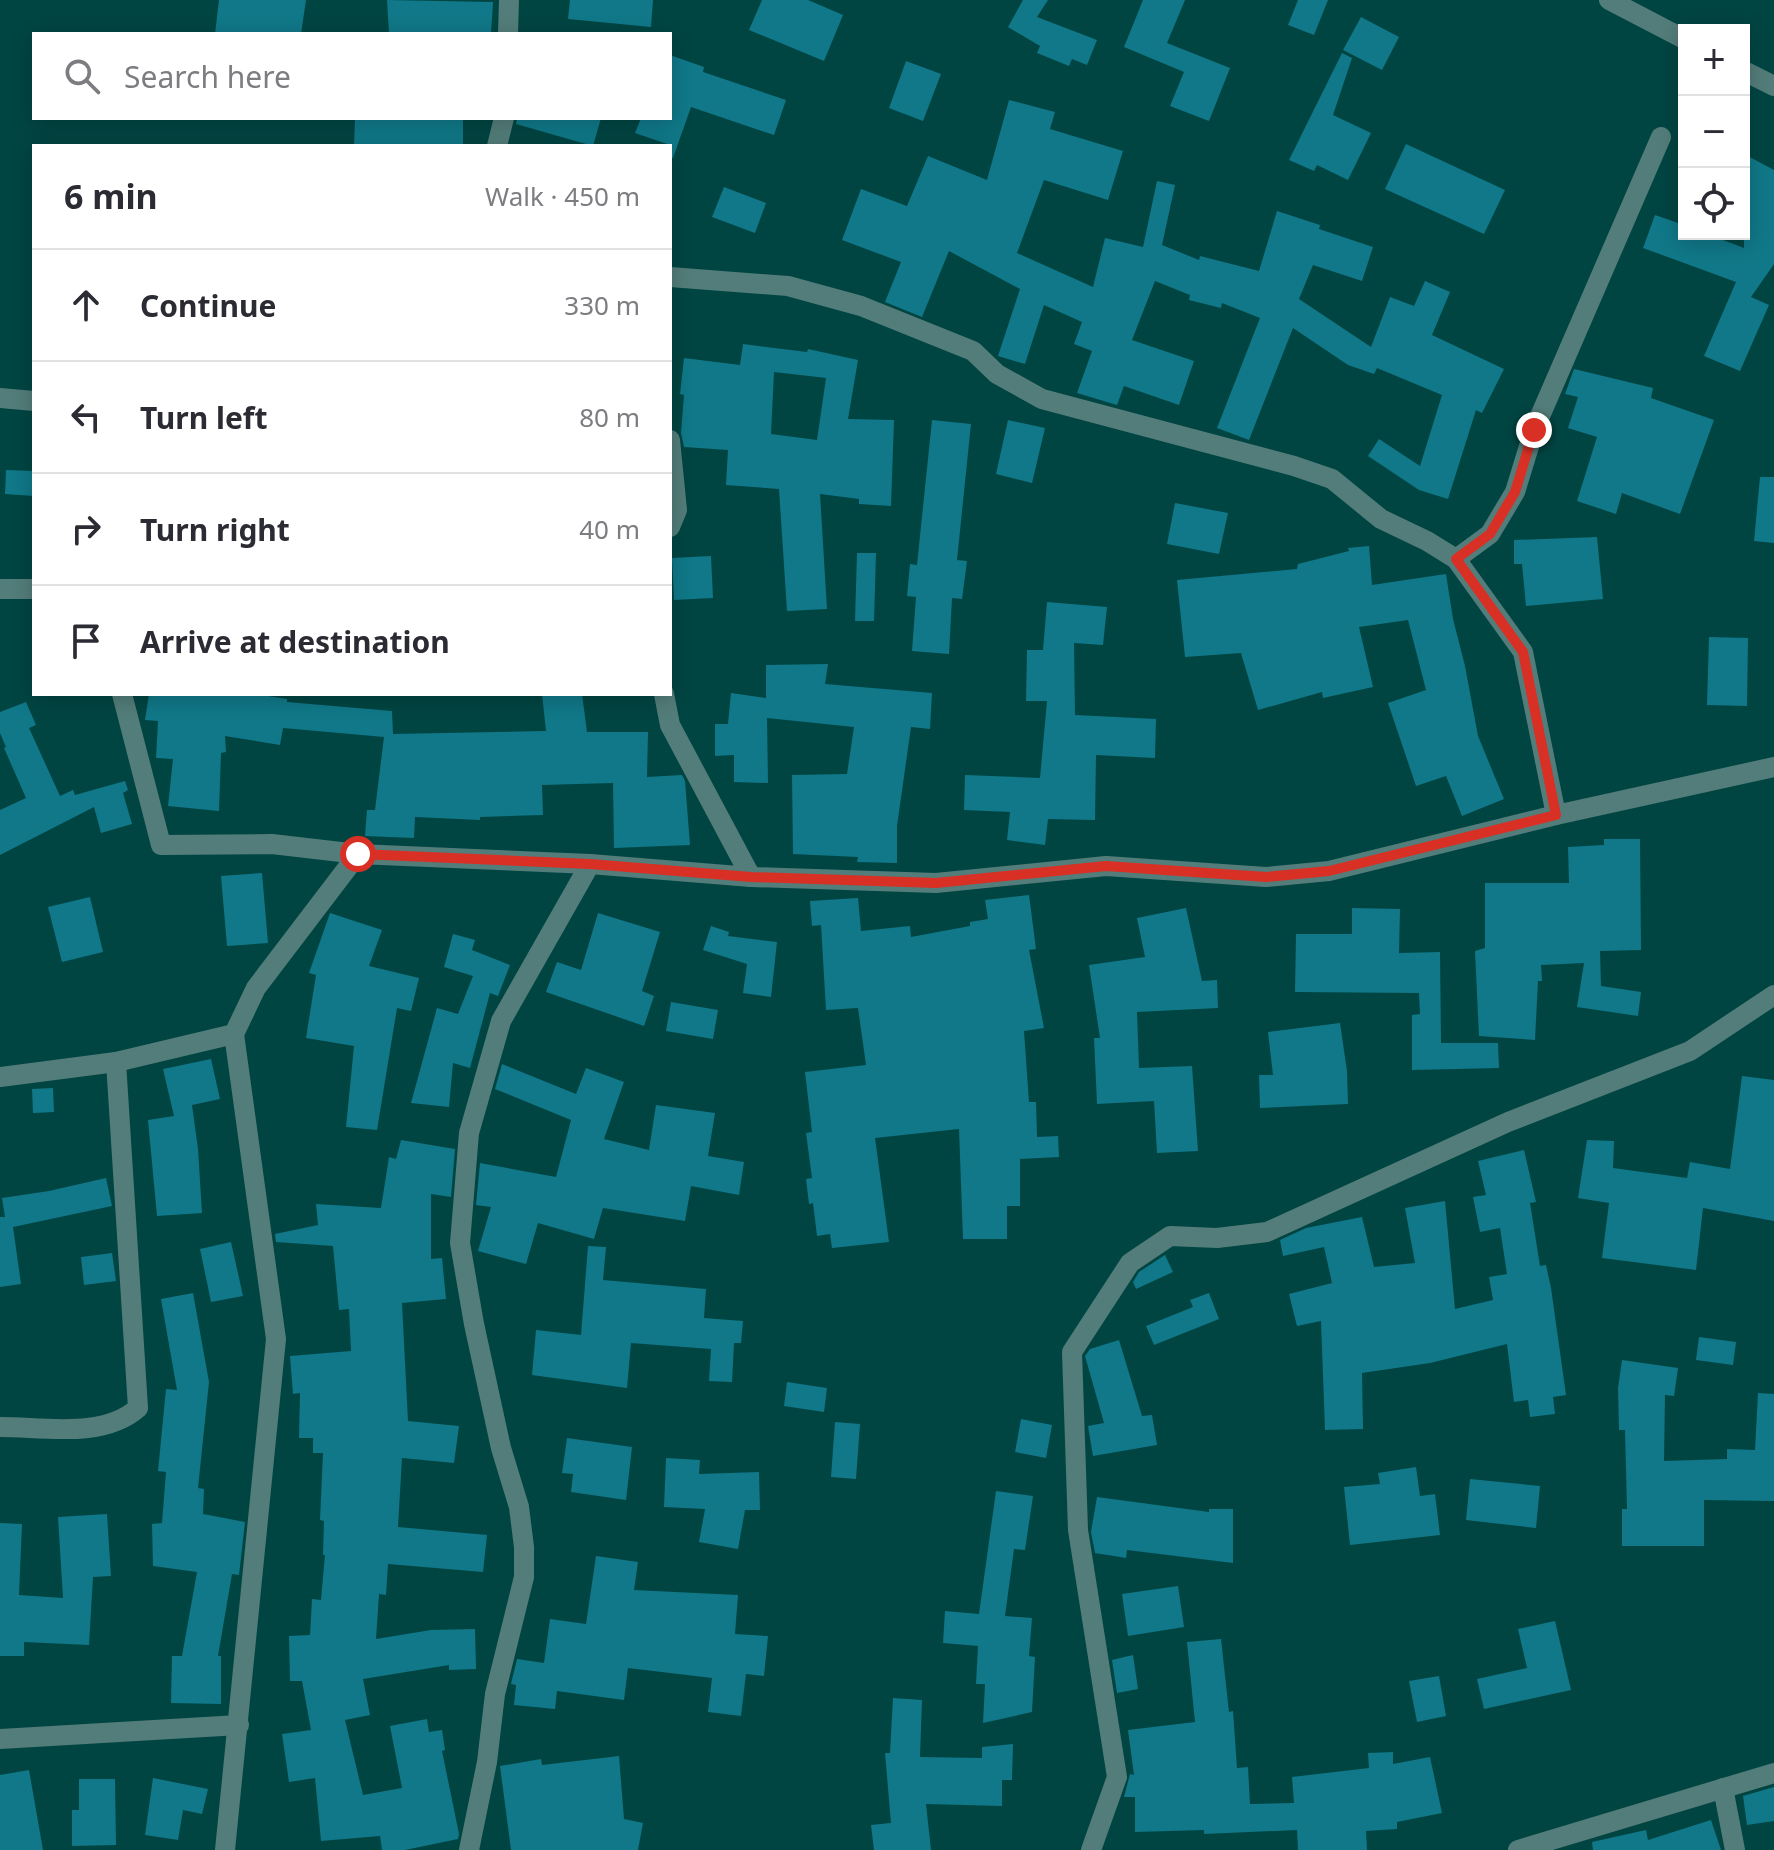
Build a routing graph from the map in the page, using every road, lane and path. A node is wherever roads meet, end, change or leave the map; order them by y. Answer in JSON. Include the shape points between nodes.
{"nodes":[{"id":1,"x":509,"y":0,"type":"edge"},
{"id":2,"x":1609,"y":0,"type":"edge"},
{"id":3,"x":508,"y":32,"type":"edge"},
{"id":4,"x":1678,"y":36,"type":"edge"},
{"id":5,"x":1750,"y":74,"type":"edge"},
{"id":6,"x":1774,"y":86,"type":"edge"},
{"id":7,"x":504,"y":120,"type":"edge"},
{"id":8,"x":1661,"y":137,"type":"dead end"},
{"id":9,"x":498,"y":144,"type":"edge"},
{"id":10,"x":672,"y":277,"type":"edge"},
{"id":11,"x":0,"y":398,"type":"edge"},
{"id":12,"x":32,"y":401,"type":"edge"},
{"id":13,"x":672,"y":460,"type":"edge"},
{"id":14,"x":672,"y":522,"type":"edge"},
{"id":15,"x":1456,"y":559,"type":"junction"},
{"id":16,"x":0,"y":589,"type":"edge"},
{"id":17,"x":32,"y":589,"type":"edge"},
{"id":18,"x":123,"y":696,"type":"edge"},
{"id":19,"x":664,"y":696,"type":"edge"},
{"id":20,"x":1774,"y":767,"type":"edge"},
{"id":21,"x":1556,"y":815,"type":"junction"},
{"id":22,"x":358,"y":854,"type":"junction"},
{"id":23,"x":590,"y":864,"type":"junction"},
{"id":24,"x":751,"y":877,"type":"junction"},
{"id":25,"x":1774,"y":995,"type":"edge"},
{"id":26,"x":234,"y":1034,"type":"junction"},
{"id":27,"x":116,"y":1062,"type":"junction"},
{"id":28,"x":0,"y":1077,"type":"edge"},
{"id":29,"x":0,"y":1427,"type":"edge"},
{"id":30,"x":239,"y":1725,"type":"junction"},
{"id":31,"x":0,"y":1739,"type":"edge"},
{"id":32,"x":1774,"y":1773,"type":"edge"},
{"id":33,"x":1723,"y":1788,"type":"junction"},
{"id":34,"x":225,"y":1850,"type":"edge"},
{"id":35,"x":469,"y":1850,"type":"edge"},
{"id":36,"x":1091,"y":1850,"type":"edge"},
{"id":37,"x":1518,"y":1850,"type":"edge"},
{"id":38,"x":1735,"y":1850,"type":"edge"}],
"edges":[{"from":1,"to":3,"type":"street"},
{"from":2,"to":4,"type":"street"},
{"from":5,"to":6,"type":"street"},
{"from":7,"to":9,"type":"street"},
{"from":8,"to":15,"type":"street","via":[[1534,430],[1515,492],[1490,534]]},
{"from":10,"to":15,"type":"street","via":[[788,286],[861,306],[973,351],[997,374],[1042,399],[1332,479],[1381,519]]},
{"from":11,"to":12,"type":"street"},
{"from":13,"to":14,"type":"street","via":[[677,510]]},
{"from":15,"to":21,"type":"street","via":[[1523,652]]},
{"from":16,"to":17,"type":"street"},
{"from":18,"to":22,"type":"street","via":[[161,845],[272,844]]},
{"from":19,"to":24,"type":"street","via":[[670,725]]},
{"from":20,"to":21,"type":"street"},
{"from":21,"to":24,"type":"street","via":[[1329,871],[1266,877],[1106,866],[936,883]]},
{"from":22,"to":23,"type":"street"},
{"from":22,"to":26,"type":"street","via":[[256,988]]},
{"from":23,"to":24,"type":"street"},
{"from":23,"to":35,"type":"street","via":[[501,1021],[469,1133],[460,1243],[501,1448],[519,1507],[524,1562]]},
{"from":25,"to":36,"type":"street","via":[[1690,1051],[1508,1122],[1267,1232],[1170,1236],[1130,1263],[1072,1352],[1078,1530],[1117,1777]]},
{"from":26,"to":27,"type":"street"},
{"from":26,"to":30,"type":"street","via":[[276,1339]]},
{"from":27,"to":28,"type":"street"},
{"from":27,"to":29,"type":"street","via":[[138,1408],[124,1420],[95,1427]]},
{"from":30,"to":31,"type":"street"},
{"from":30,"to":34,"type":"street"},
{"from":32,"to":33,"type":"street"},
{"from":33,"to":37,"type":"street"},
{"from":33,"to":38,"type":"street"}]}
